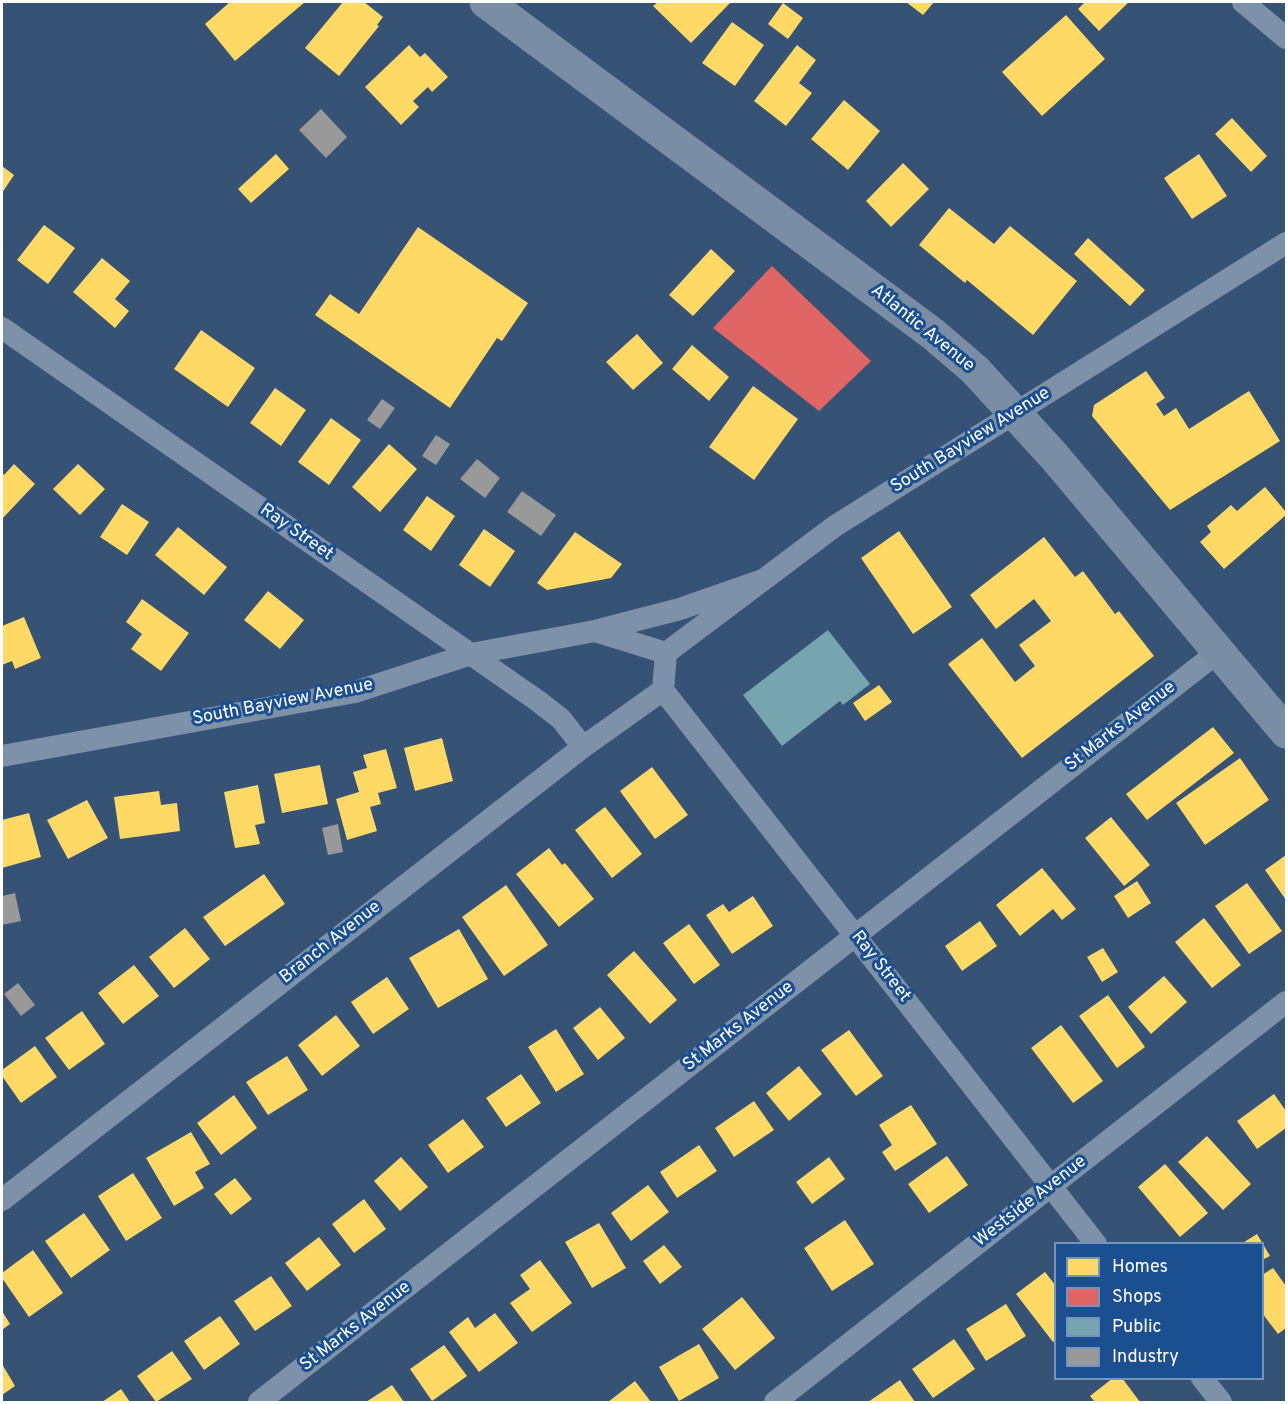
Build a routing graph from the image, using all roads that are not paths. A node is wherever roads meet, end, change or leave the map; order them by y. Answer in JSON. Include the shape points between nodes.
{"nodes":[{"id":1,"x":486,"y":2,"type":"edge"},
{"id":2,"x":1243,"y":2,"type":"edge"},
{"id":3,"x":1287,"y":38,"type":"edge"},
{"id":4,"x":1287,"y":243,"type":"edge"},
{"id":5,"x":2,"y":328,"type":"edge"},
{"id":6,"x":1016,"y":413,"type":"junction"},
{"id":7,"x":763,"y":580,"type":"junction"},
{"id":8,"x":595,"y":631,"type":"junction"},
{"id":9,"x":1218,"y":652,"type":"junction"},
{"id":10,"x":666,"y":653,"type":"junction"},
{"id":11,"x":471,"y":654,"type":"junction"},
{"id":12,"x":663,"y":690,"type":"junction"},
{"id":13,"x":1287,"y":732,"type":"edge"},
{"id":14,"x":583,"y":747,"type":"junction"},
{"id":15,"x":2,"y":756,"type":"edge"},
{"id":16,"x":855,"y":936,"type":"junction"},
{"id":17,"x":1287,"y":1002,"type":"edge"},
{"id":18,"x":1051,"y":1186,"type":"junction"},
{"id":19,"x":2,"y":1200,"type":"edge"},
{"id":20,"x":1094,"y":1242,"type":"edge"},
{"id":21,"x":1204,"y":1380,"type":"edge"},
{"id":22,"x":259,"y":1402,"type":"edge"},
{"id":23,"x":775,"y":1402,"type":"edge"},
{"id":24,"x":1221,"y":1402,"type":"edge"}],
"edges":[{"from":1,"to":6,"type":"main road","name":"Atlantic Avenue","via":[[933,334]]},
{"from":2,"to":3,"type":"street"},
{"from":4,"to":6,"type":"street","name":"South Bayview Avenue"},
{"from":5,"to":11,"type":"street","name":"Ray Street"},
{"from":6,"to":7,"type":"street","name":"South Bayview Avenue","via":[[835,526]]},
{"from":6,"to":9,"type":"main road","name":"Atlantic Avenue"},
{"from":7,"to":8,"type":"street","via":[[680,609]]},
{"from":7,"to":10,"type":"street","name":"South Bayview Avenue"},
{"from":8,"to":10,"type":"street","name":"South Bayview Avenue"},
{"from":8,"to":11,"type":"street","name":"South Bayview Avenue"},
{"from":9,"to":13,"type":"main road","name":"Atlantic Avenue"},
{"from":9,"to":16,"type":"street","name":"St Marks Avenue"},
{"from":10,"to":12,"type":"street"},
{"from":11,"to":14,"type":"street","name":"Ray Street","via":[[561,719]]},
{"from":11,"to":15,"type":"street","name":"South Bayview Avenue","via":[[355,692]]},
{"from":12,"to":14,"type":"street","name":"Branch Avenue"},
{"from":12,"to":16,"type":"street","name":"Ray Street"},
{"from":14,"to":19,"type":"street","name":"Branch Avenue"},
{"from":16,"to":18,"type":"street","name":"Ray Street"},
{"from":16,"to":22,"type":"street","name":"St Marks Avenue"},
{"from":17,"to":18,"type":"street","name":"Westside Avenue"},
{"from":18,"to":20,"type":"street","name":"Ray Street"},
{"from":18,"to":23,"type":"street","name":"Westside Avenue"},
{"from":21,"to":24,"type":"street"}]}
